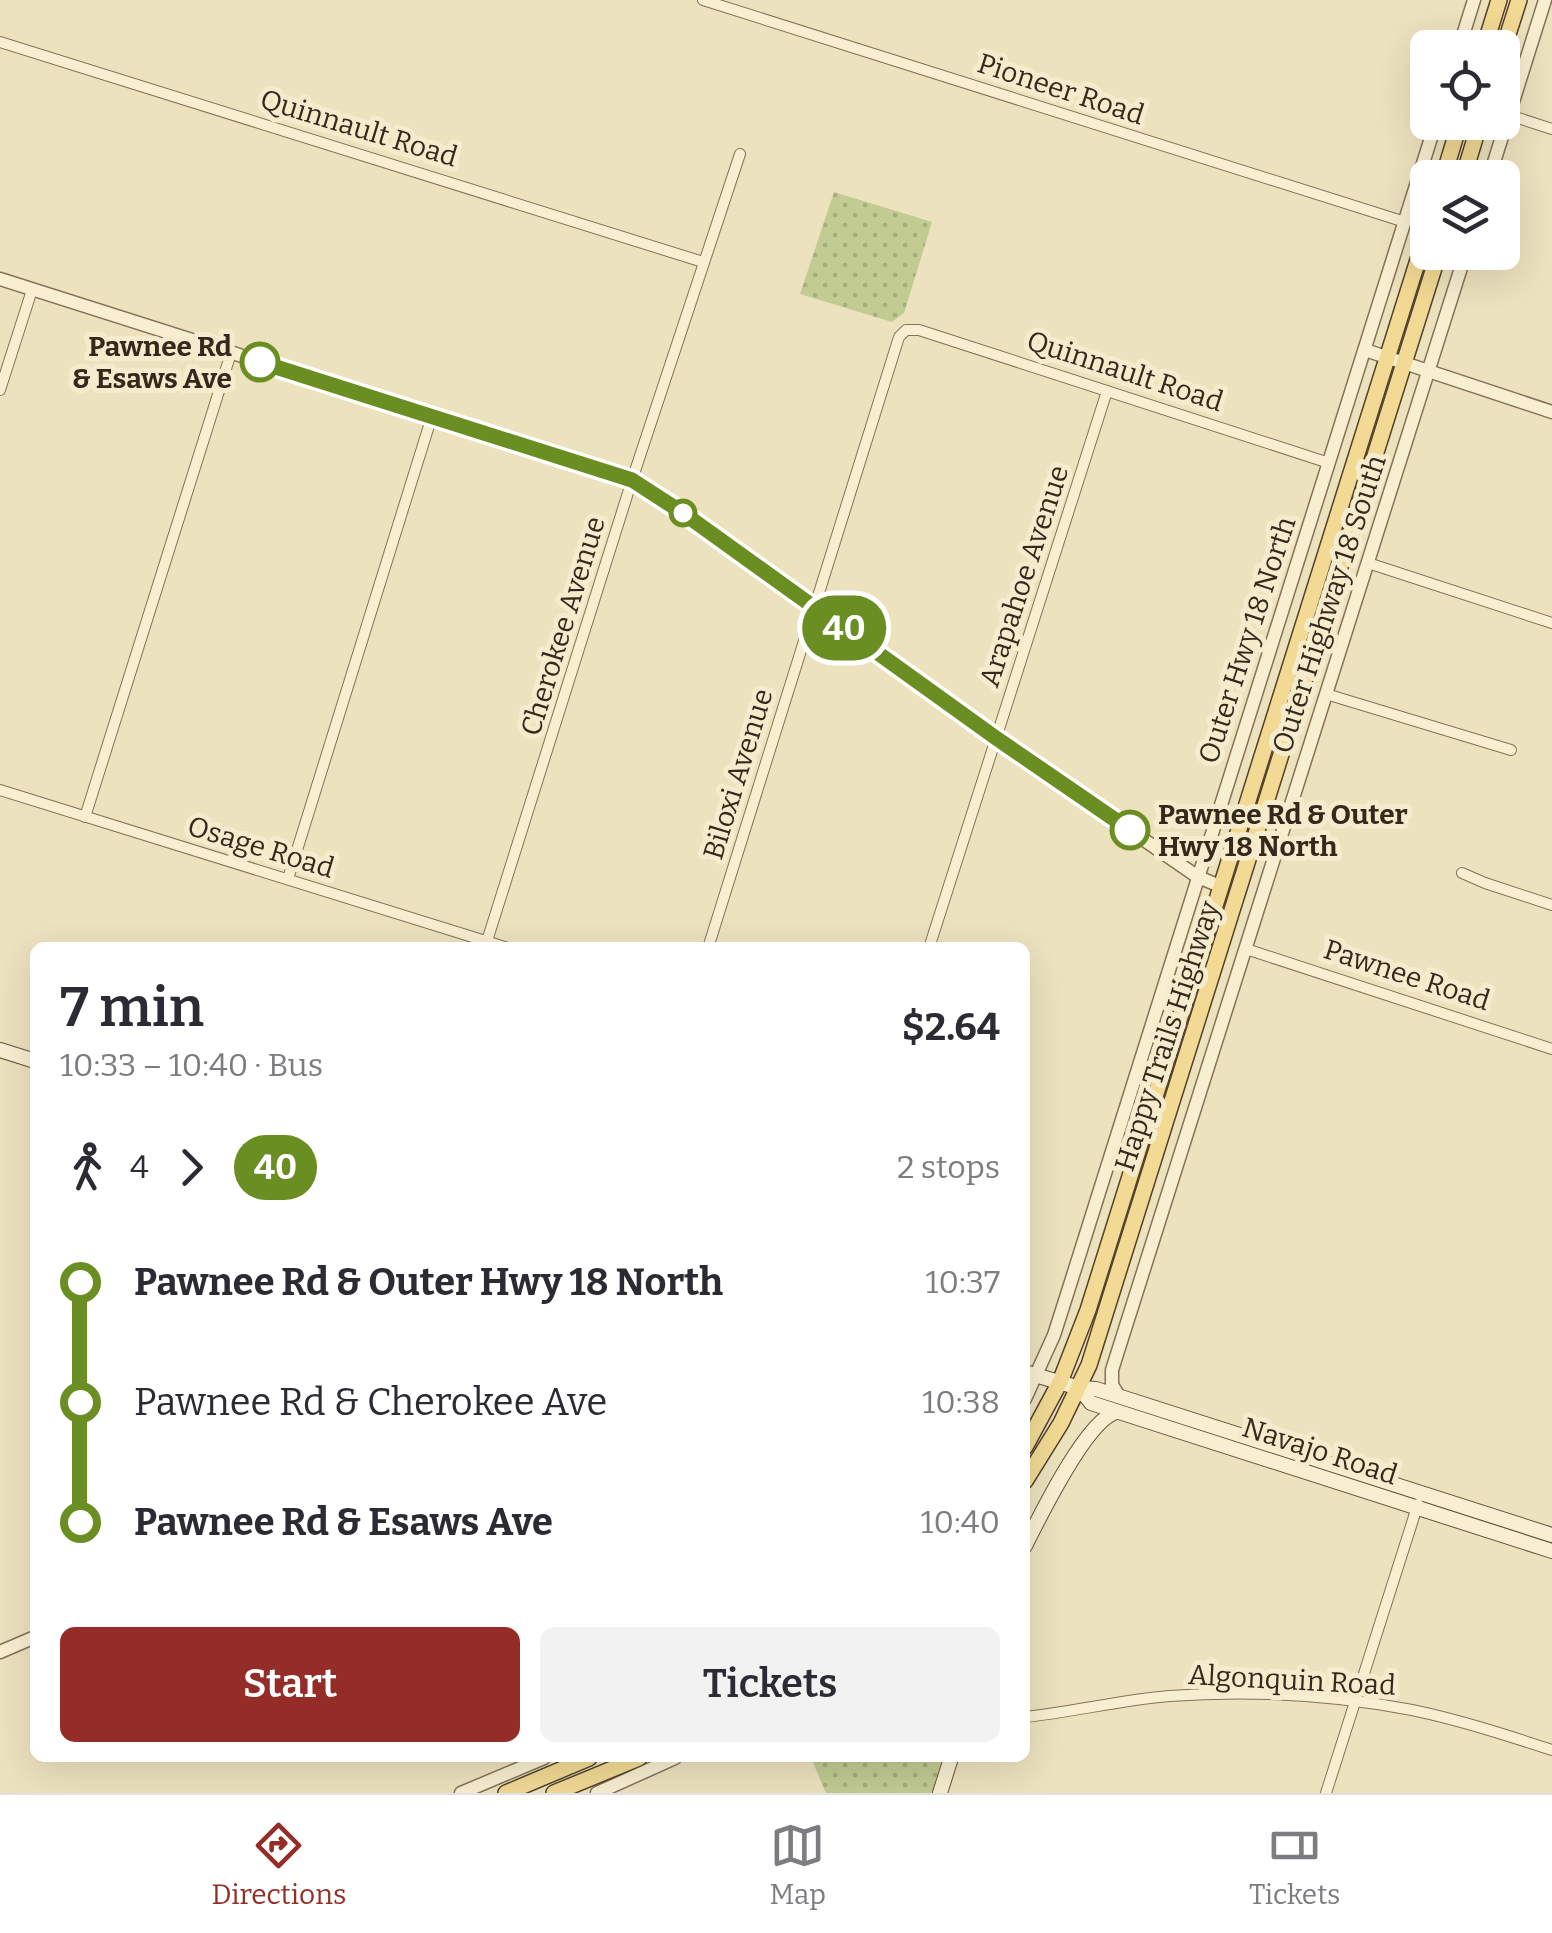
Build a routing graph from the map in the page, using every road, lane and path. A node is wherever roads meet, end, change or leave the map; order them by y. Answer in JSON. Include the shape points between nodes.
{"nodes":[{"id":1,"x":703,"y":0,"type":"edge"},
{"id":2,"x":1474,"y":0,"type":"edge"},
{"id":3,"x":1499,"y":0,"type":"edge"},
{"id":4,"x":1520,"y":0,"type":"edge"},
{"id":5,"x":1545,"y":0,"type":"edge"},
{"id":6,"x":1465,"y":30,"type":"edge"},
{"id":7,"x":1490,"y":30,"type":"edge"},
{"id":8,"x":1510,"y":30,"type":"edge"},
{"id":9,"x":0,"y":42,"type":"edge"},
{"id":10,"x":1520,"y":80,"type":"edge"},
{"id":11,"x":1520,"y":119,"type":"edge"},
{"id":12,"x":1552,"y":129,"type":"edge"},
{"id":13,"x":1430,"y":140,"type":"edge"},
{"id":14,"x":740,"y":154,"type":"dead end"},
{"id":15,"x":1405,"y":222,"type":"junction"},
{"id":16,"x":703,"y":262,"type":"junction"},
{"id":17,"x":1415,"y":270,"type":"edge"},
{"id":18,"x":1433,"y":270,"type":"edge"},
{"id":19,"x":1460,"y":270,"type":"edge"},
{"id":20,"x":0,"y":279,"type":"edge"},
{"id":21,"x":32,"y":290,"type":"junction"},
{"id":22,"x":906,"y":330,"type":"joint"},
{"id":23,"x":1365,"y":350,"type":"junction"},
{"id":24,"x":231,"y":353,"type":"junction"},
{"id":25,"x":1388,"y":357,"type":"junction"},
{"id":26,"x":1404,"y":363,"type":"junction"},
{"id":27,"x":1428,"y":371,"type":"junction"},
{"id":28,"x":0,"y":390,"type":"edge"},
{"id":29,"x":1108,"y":391,"type":"junction"},
{"id":30,"x":1552,"y":412,"type":"edge"},
{"id":31,"x":432,"y":416,"type":"junction"},
{"id":32,"x":1329,"y":463,"type":"junction"},
{"id":33,"x":632,"y":480,"type":"junction"},
{"id":34,"x":1368,"y":563,"type":"junction"},
{"id":35,"x":814,"y":607,"type":"junction"},
{"id":36,"x":1552,"y":623,"type":"edge"},
{"id":37,"x":1326,"y":694,"type":"junction"},
{"id":38,"x":996,"y":738,"type":"junction"},
{"id":39,"x":1511,"y":750,"type":"dead end"},
{"id":40,"x":1252,"y":786,"type":"junction"},
{"id":41,"x":0,"y":790,"type":"edge"},
{"id":42,"x":86,"y":818,"type":"junction"},
{"id":43,"x":1462,"y":873,"type":"dead end"},
{"id":44,"x":1198,"y":877,"type":"junction"},
{"id":45,"x":288,"y":879,"type":"junction"},
{"id":46,"x":1220,"y":886,"type":"junction"},
{"id":47,"x":1239,"y":893,"type":"junction"},
{"id":48,"x":1261,"y":900,"type":"junction"},
{"id":49,"x":1552,"y":905,"type":"edge"},
{"id":50,"x":487,"y":941,"type":"junction"},
{"id":51,"x":490,"y":942,"type":"edge"},
{"id":52,"x":710,"y":942,"type":"edge"},
{"id":53,"x":931,"y":942,"type":"edge"},
{"id":54,"x":1246,"y":949,"type":"junction"},
{"id":55,"x":1204,"y":1003,"type":"junction"},
{"id":56,"x":1552,"y":1049,"type":"edge"},
{"id":57,"x":0,"y":1050,"type":"edge"},
{"id":58,"x":30,"y":1059,"type":"edge"},
{"id":59,"x":1112,"y":1370,"type":"junction"},
{"id":60,"x":1031,"y":1374,"type":"edge"},
{"id":61,"x":1060,"y":1382,"type":"junction"},
{"id":62,"x":1079,"y":1388,"type":"junction"},
{"id":63,"x":1094,"y":1396,"type":"junction"},
{"id":64,"x":1118,"y":1404,"type":"junction"},
{"id":65,"x":1087,"y":1436,"type":"junction"},
{"id":66,"x":1030,"y":1439,"type":"edge"},
{"id":67,"x":1030,"y":1472,"type":"edge"},
{"id":68,"x":1420,"y":1501,"type":"junction"},
{"id":69,"x":1552,"y":1535,"type":"edge"},
{"id":70,"x":1030,"y":1537,"type":"edge"},
{"id":71,"x":1552,"y":1551,"type":"edge"},
{"id":72,"x":30,"y":1639,"type":"edge"},
{"id":73,"x":0,"y":1652,"type":"edge"},
{"id":74,"x":1355,"y":1701,"type":"junction"},
{"id":75,"x":1030,"y":1716,"type":"edge"},
{"id":76,"x":1552,"y":1750,"type":"edge"},
{"id":77,"x":535,"y":1762,"type":"edge"},
{"id":78,"x":579,"y":1762,"type":"edge"},
{"id":79,"x":628,"y":1762,"type":"edge"},
{"id":80,"x":666,"y":1762,"type":"edge"},
{"id":81,"x":951,"y":1762,"type":"edge"},
{"id":82,"x":461,"y":1793,"type":"edge"},
{"id":83,"x":506,"y":1793,"type":"edge"},
{"id":84,"x":554,"y":1793,"type":"edge"},
{"id":85,"x":597,"y":1793,"type":"edge"},
{"id":86,"x":940,"y":1793,"type":"edge"},
{"id":87,"x":1326,"y":1793,"type":"edge"}],
"edges":[{"from":1,"to":15,"type":"street","name":"Pioneer Road"},
{"from":2,"to":6,"type":"street"},
{"from":3,"to":7,"type":"main road"},
{"from":4,"to":8,"type":"main road"},
{"from":5,"to":10,"type":"street"},
{"from":9,"to":16,"type":"street","name":"Quinnault Road"},
{"from":11,"to":12,"type":"street"},
{"from":13,"to":15,"type":"street","name":"Outer Hwy 18 North"},
{"from":14,"to":16,"type":"street","name":"Cherokee Avenue"},
{"from":15,"to":23,"type":"street","name":"Outer Hwy 18 North"},
{"from":16,"to":33,"type":"street","name":"Cherokee Avenue"},
{"from":17,"to":25,"type":"main road","name":"Happy Trails Highway"},
{"from":18,"to":26,"type":"main road","name":"Happy Trails Highway"},
{"from":19,"to":27,"type":"street","name":"Outer Highway 18 South"},
{"from":20,"to":21,"type":"street"},
{"from":21,"to":24,"type":"street"},
{"from":21,"to":28,"type":"street"},
{"from":22,"to":29,"type":"street","name":"Quinnault Road"},
{"from":22,"to":35,"type":"street","name":"Biloxi Avenue"},
{"from":23,"to":25,"type":"street"},
{"from":23,"to":32,"type":"street","name":"Outer Hwy 18 North"},
{"from":24,"to":31,"type":"street"},
{"from":24,"to":42,"type":"street"},
{"from":25,"to":26,"type":"street"},
{"from":25,"to":40,"type":"main road","name":"Happy Trails Highway"},
{"from":26,"to":27,"type":"street"},
{"from":26,"to":47,"type":"main road","name":"Happy Trails Highway"},
{"from":27,"to":30,"type":"street"},
{"from":27,"to":34,"type":"street","name":"Outer Highway 18 South"},
{"from":29,"to":32,"type":"street","name":"Quinnault Road"},
{"from":29,"to":38,"type":"street","name":"Arapahoe Avenue"},
{"from":31,"to":33,"type":"street"},
{"from":31,"to":45,"type":"street"},
{"from":32,"to":44,"type":"street","name":"Outer Hwy 18 North"},
{"from":33,"to":35,"type":"street"},
{"from":33,"to":50,"type":"street","name":"Cherokee Avenue"},
{"from":34,"to":36,"type":"street"},
{"from":34,"to":37,"type":"street","name":"Outer Highway 18 South"},
{"from":35,"to":38,"type":"street"},
{"from":35,"to":52,"type":"street","name":"Biloxi Avenue"},
{"from":37,"to":39,"type":"street"},
{"from":37,"to":48,"type":"street","name":"Outer Highway 18 South"},
{"from":38,"to":44,"type":"street"},
{"from":38,"to":53,"type":"street","name":"Arapahoe Avenue"},
{"from":40,"to":46,"type":"main road","name":"Happy Trails Highway"},
{"from":40,"to":47,"type":"main road","via":[[1254,802],[1231,880]]},
{"from":41,"to":42,"type":"street","name":"Osage Road"},
{"from":42,"to":45,"type":"street","name":"Osage Road"},
{"from":43,"to":49,"type":"street"},
{"from":44,"to":46,"type":"street"},
{"from":44,"to":60,"type":"street","name":"Outer Hwy 18 North","via":[[1064,1304]]},
{"from":45,"to":50,"type":"street","name":"Osage Road"},
{"from":46,"to":55,"type":"main road","via":[[1227,900],[1203,981]]},
{"from":46,"to":61,"type":"main road","name":"Happy Trails Highway"},
{"from":47,"to":48,"type":"street"},
{"from":47,"to":55,"type":"main road","name":"Happy Trails Highway"},
{"from":48,"to":54,"type":"street","name":"Outer Highway 18 South"},
{"from":50,"to":51,"type":"street","name":"Osage Road"},
{"from":54,"to":56,"type":"street","name":"Pawnee Road"},
{"from":54,"to":59,"type":"street","name":"Outer Highway 18 South"},
{"from":55,"to":62,"type":"main road","name":"Happy Trails Highway"},
{"from":57,"to":58,"type":"main road"},
{"from":59,"to":63,"type":"street"},
{"from":59,"to":64,"type":"street"},
{"from":60,"to":61,"type":"main road","name":"Navajo Road"},
{"from":61,"to":62,"type":"main road","name":"Navajo Road"},
{"from":61,"to":66,"type":"main road","name":"Happy Trails Highway"},
{"from":62,"to":63,"type":"main road","name":"Navajo Road"},
{"from":62,"to":67,"type":"main road","name":"Happy Trails Highway"},
{"from":63,"to":64,"type":"main road","name":"Navajo Road"},
{"from":63,"to":65,"type":"main road"},
{"from":64,"to":65,"type":"main road"},
{"from":64,"to":68,"type":"main road","name":"Navajo Road"},
{"from":65,"to":70,"type":"main road"},
{"from":68,"to":69,"type":"main road","name":"Navajo Road"},
{"from":68,"to":71,"type":"main road","name":"Navajo Road"},
{"from":68,"to":74,"type":"street"},
{"from":72,"to":73,"type":"street"},
{"from":74,"to":75,"type":"street","name":"Algonquin Road","via":[[1200,1694]]},
{"from":74,"to":76,"type":"street","name":"Algonquin Road"},
{"from":74,"to":87,"type":"street"},
{"from":77,"to":82,"type":"street"},
{"from":78,"to":83,"type":"main road"},
{"from":79,"to":84,"type":"main road"},
{"from":80,"to":85,"type":"street"},
{"from":81,"to":86,"type":"main road"}]}
